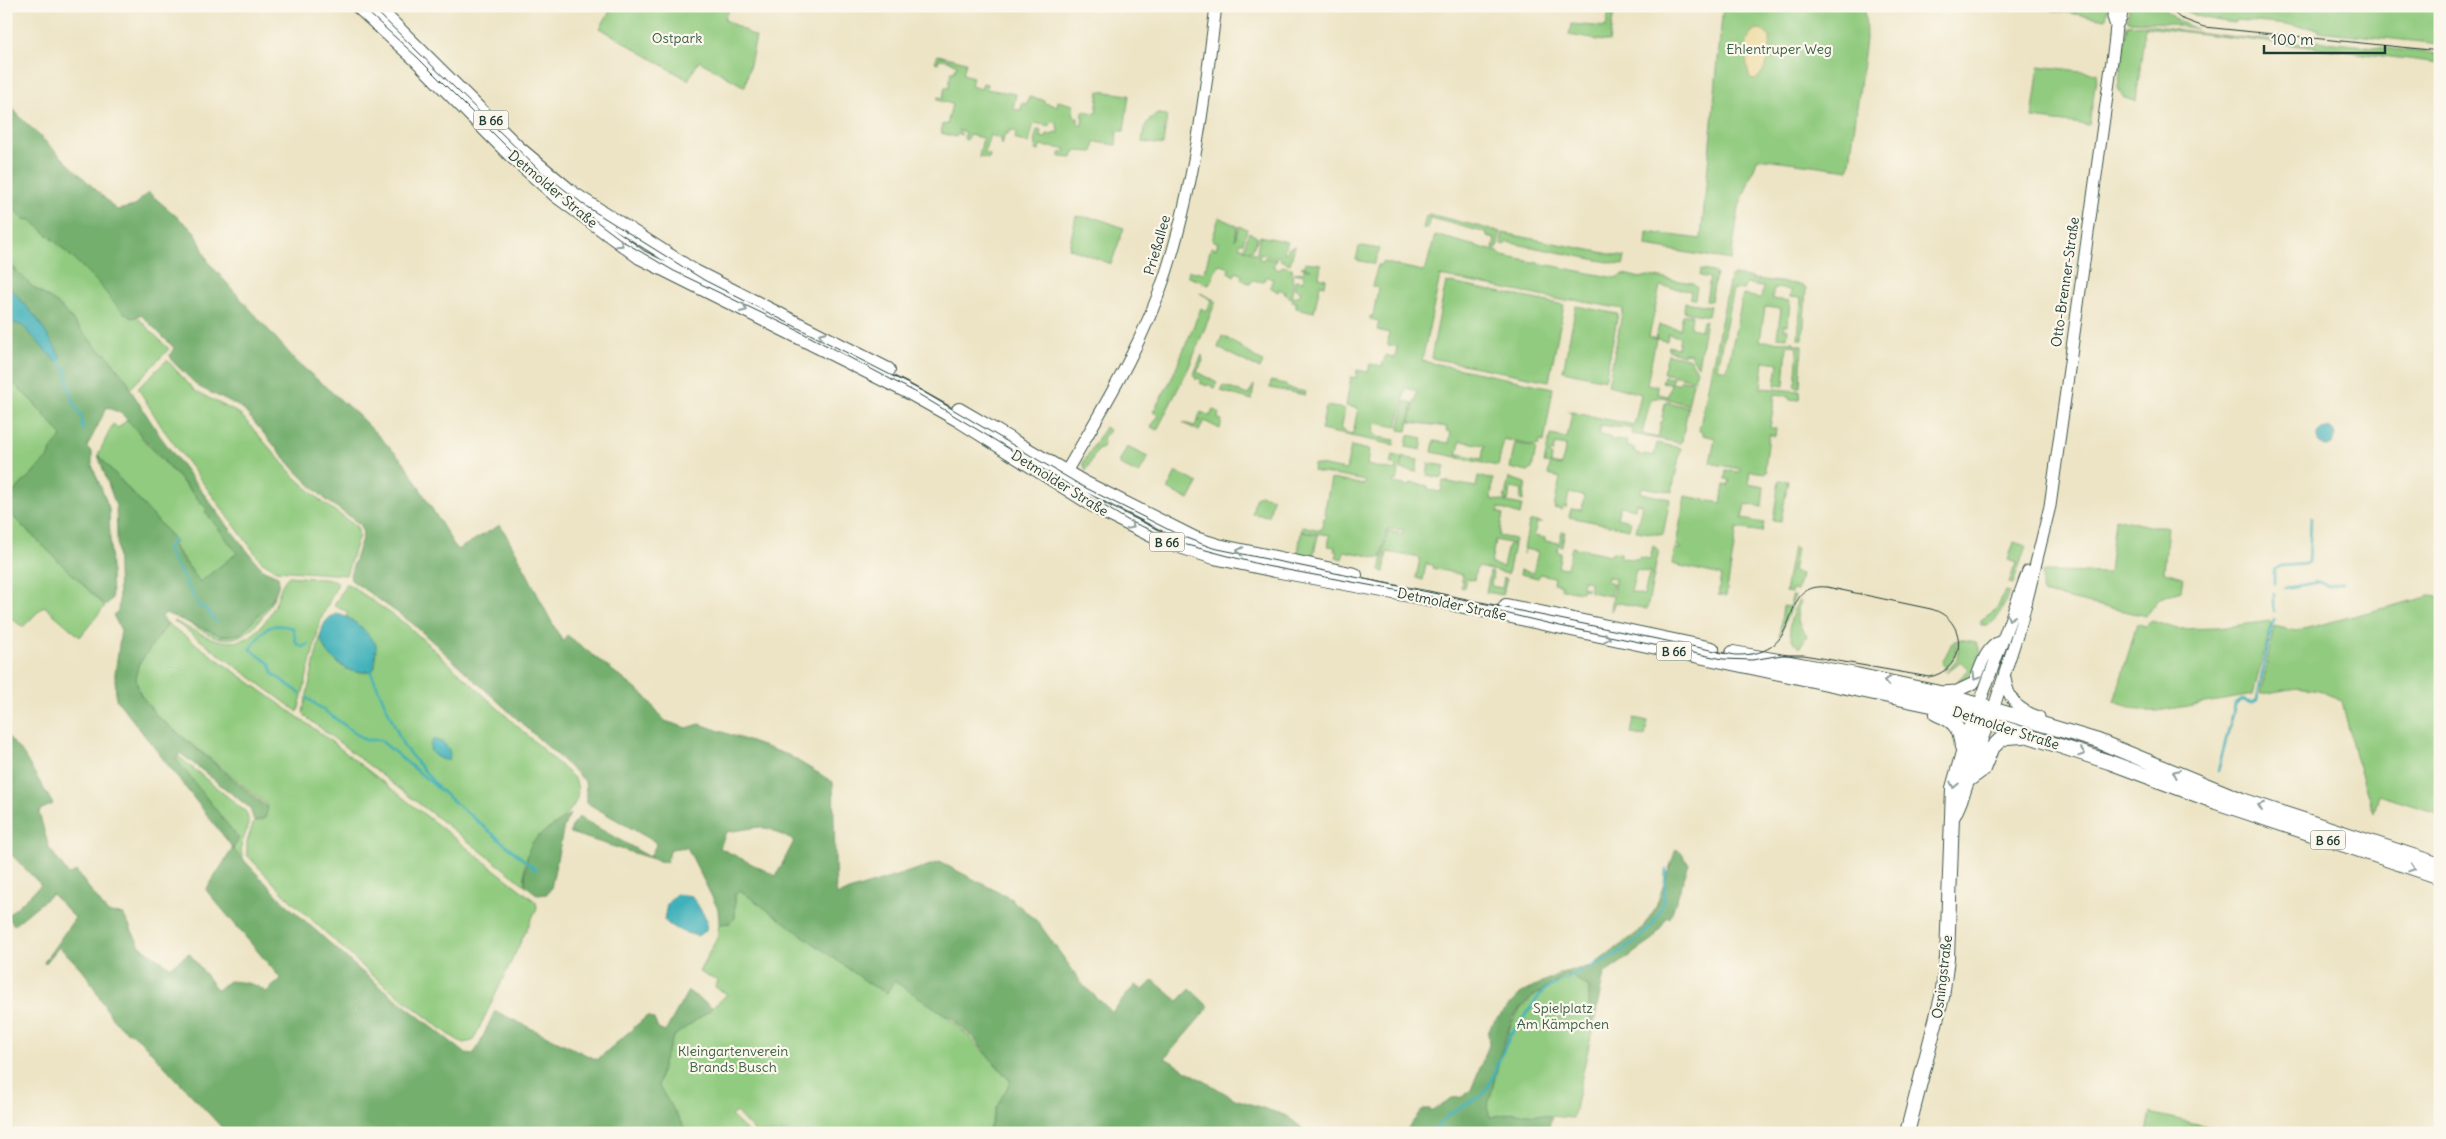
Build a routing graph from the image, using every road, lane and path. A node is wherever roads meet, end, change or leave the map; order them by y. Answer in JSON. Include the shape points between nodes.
{"nodes":[{"id":1,"x":358,"y":6,"type":"edge"},
{"id":2,"x":375,"y":6,"type":"edge"},
{"id":3,"x":1216,"y":6,"type":"edge"},
{"id":4,"x":2114,"y":6,"type":"edge"},
{"id":5,"x":2123,"y":6,"type":"edge"},
{"id":6,"x":2116,"y":26,"type":"junction"},
{"id":7,"x":703,"y":283,"type":"junction"},
{"id":8,"x":1062,"y":478,"type":"junction"},
{"id":9,"x":2040,"y":542,"type":"junction"},
{"id":10,"x":1560,"y":622,"type":"junction"},
{"id":11,"x":2001,"y":641,"type":"junction"},
{"id":12,"x":2005,"y":674,"type":"junction"},
{"id":13,"x":1868,"y":690,"type":"junction"},
{"id":14,"x":1935,"y":692,"type":"junction"},
{"id":15,"x":1983,"y":714,"type":"junction"},
{"id":16,"x":2036,"y":738,"type":"junction"},
{"id":17,"x":2098,"y":741,"type":"junction"},
{"id":18,"x":1962,"y":753,"type":"junction"},
{"id":19,"x":1968,"y":780,"type":"junction"},
{"id":20,"x":1952,"y":818,"type":"junction"},
{"id":21,"x":2440,"y":865,"type":"edge"},
{"id":22,"x":2440,"y":877,"type":"edge"},
{"id":23,"x":1907,"y":1133,"type":"edge"}],
"edges":[{"from":1,"to":7,"type":"main road","name":"Detmolder Straße","number":"B 66","one_way":true,"via":[[556,196],[640,257]]},
{"from":2,"to":7,"type":"main road","name":"Detmolder Straße","number":"B 66","via":[[544,171]]},
{"from":3,"to":8,"type":"street","name":"Prießallee","via":[[1194,162],[1166,274],[1116,386]]},
{"from":4,"to":6,"type":"street","name":"Otto-Brenner-Straße"},
{"from":5,"to":6,"type":"street","name":"Otto-Brenner-Straße"},
{"from":6,"to":9,"type":"street","name":"Otto-Brenner-Straße","via":[[2052,494]]},
{"from":7,"to":8,"type":"main road","name":"Detmolder Straße","number":"B 66","via":[[850,355]]},
{"from":8,"to":10,"type":"main road","name":"Detmolder Straße","number":"B 66","via":[[1195,539],[1287,567]]},
{"from":9,"to":11,"type":"street","name":"Otto-Brenner-Straße","one_way":true},
{"from":9,"to":12,"type":"street","name":"Otto-Brenner-Straße","via":[[2022,620]]},
{"from":10,"to":13,"type":"main road","name":"Detmolder Straße","number":"B 66","one_way":true},
{"from":14,"to":10,"type":"main road","name":"Detmolder Straße","number":"B 66","one_way":true},
{"from":11,"to":14,"type":"street","number":"B 66","one_way":true,"via":[[1987,652],[1974,684],[1957,691]]},
{"from":11,"to":15,"type":"street","name":"Otto-Brenner-Straße","via":[[1985,695]]},
{"from":12,"to":15,"type":"street","name":"Otto-Brenner-Straße"},
{"from":12,"to":17,"type":"street","via":[[2008,691],[2016,707],[2078,730]]},
{"from":13,"to":15,"type":"main road","name":"Detmolder Straße","number":"B 66"},
{"from":13,"to":18,"type":"main road","via":[[1880,699],[1951,720],[1959,730]]},
{"from":14,"to":15,"type":"main road","name":"Detmolder Straße","number":"B 66"},
{"from":15,"to":16,"type":"main road","name":"Detmolder Straße","number":"B 66"},
{"from":15,"to":17,"type":"main road","name":"Detmolder Straße","number":"B 66"},
{"from":15,"to":18,"type":"main road","name":"Osningstraße"},
{"from":15,"to":19,"type":"main road","name":"Osningstraße"},
{"from":16,"to":19,"type":"main road","via":[[2016,736],[2000,740],[1991,749],[1983,769]]},
{"from":16,"to":22,"type":"main road","name":"Detmolder Straße","number":"B 66","one_way":true},
{"from":21,"to":17,"type":"main road","name":"Detmolder Straße","number":"B 66","one_way":true,"via":[[2242,800]]},
{"from":18,"to":20,"type":"main road","name":"Osningstraße","one_way":true,"via":[[1953,788]]},
{"from":19,"to":20,"type":"main road","name":"Osningstraße"},
{"from":20,"to":23,"type":"main road","name":"Osningstraße","via":[[1947,958],[1942,997]]}]}
